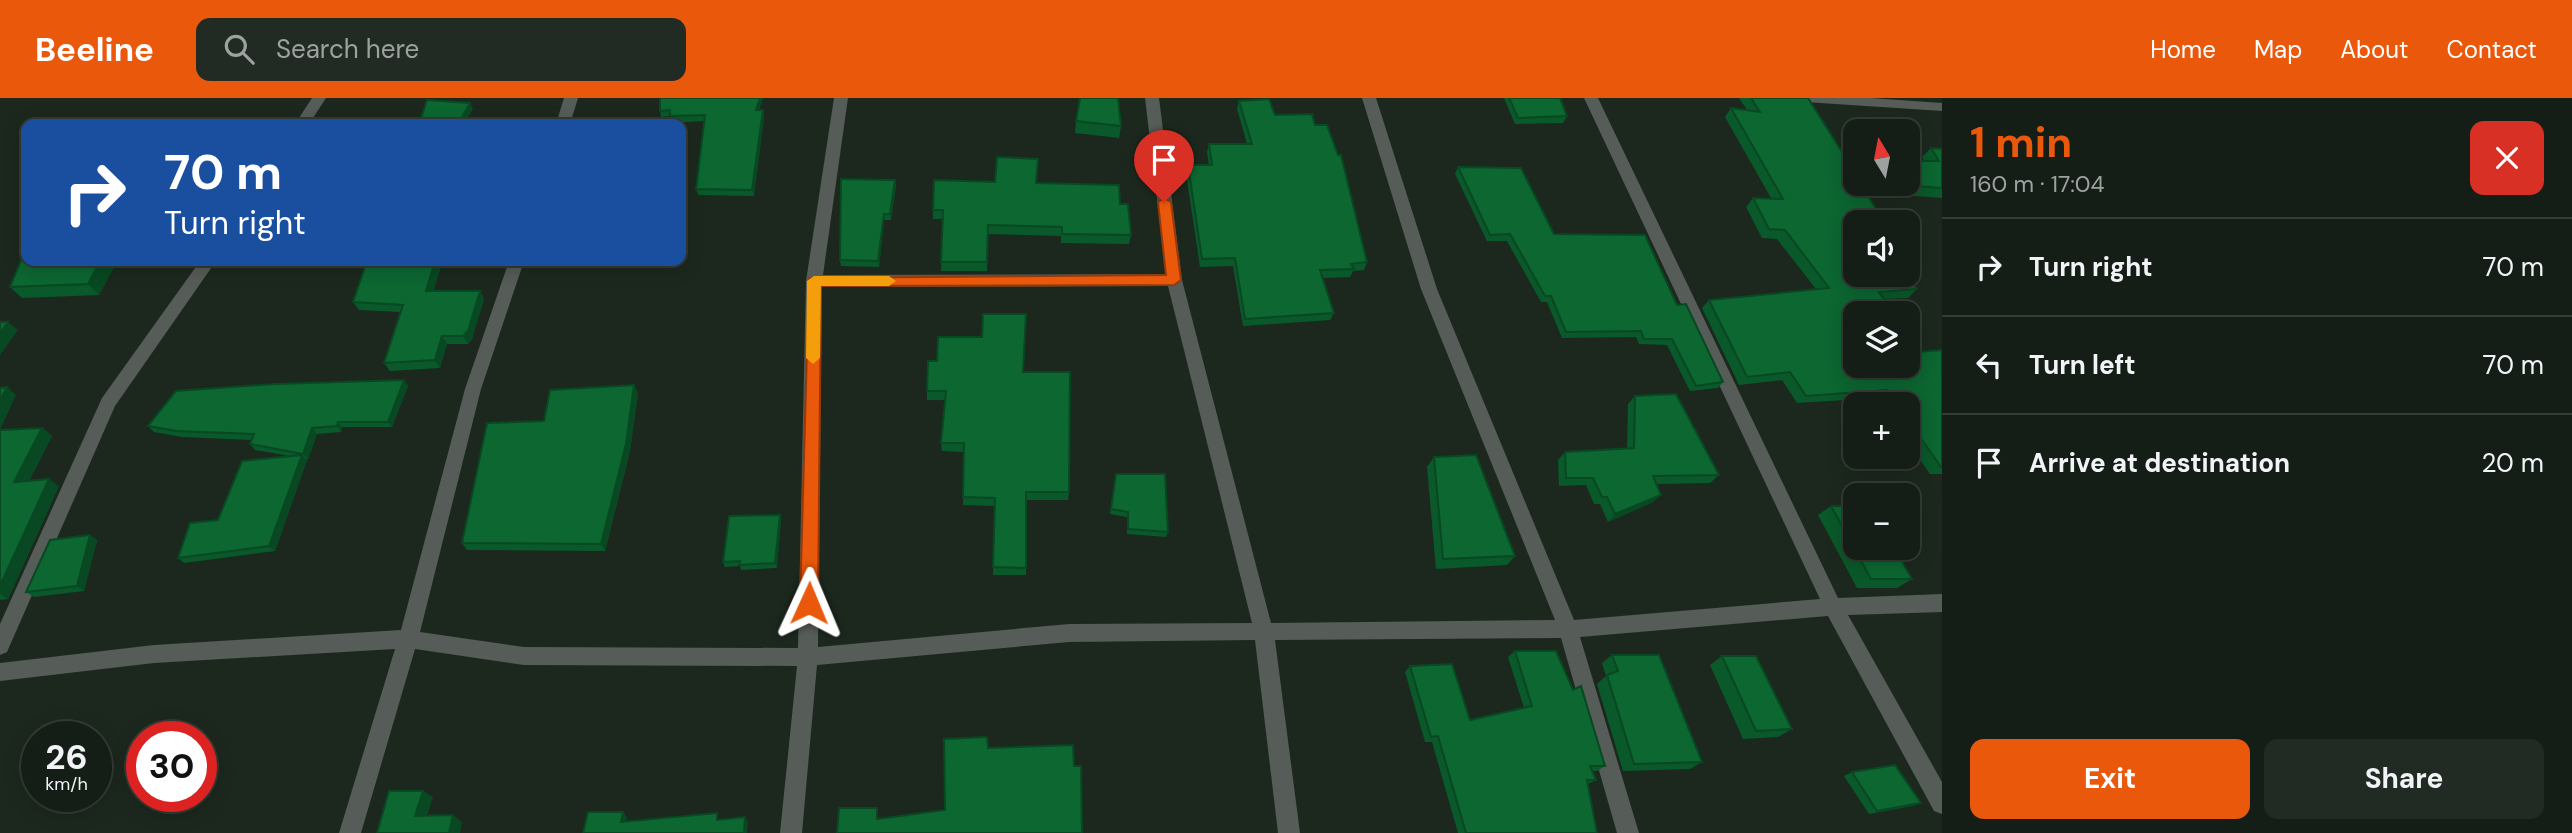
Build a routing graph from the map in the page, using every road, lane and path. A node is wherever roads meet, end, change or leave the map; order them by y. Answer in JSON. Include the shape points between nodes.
{"nodes":[{"id":1,"x":319,"y":98,"type":"edge"},
{"id":2,"x":571,"y":98,"type":"edge"},
{"id":3,"x":841,"y":98,"type":"edge"},
{"id":4,"x":1152,"y":98,"type":"edge"},
{"id":5,"x":1369,"y":98,"type":"edge"},
{"id":6,"x":1591,"y":98,"type":"edge"},
{"id":7,"x":1805,"y":98,"type":"edge"},
{"id":8,"x":1942,"y":107,"type":"edge"},
{"id":9,"x":305,"y":119,"type":"edge"},
{"id":10,"x":565,"y":119,"type":"edge"},
{"id":11,"x":204,"y":266,"type":"edge"},
{"id":12,"x":514,"y":266,"type":"edge"},
{"id":13,"x":1174,"y":280,"type":"junction"},
{"id":14,"x":814,"y":281,"type":"junction"},
{"id":15,"x":1942,"y":603,"type":"edge"},
{"id":16,"x":1833,"y":607,"type":"junction"},
{"id":17,"x":1568,"y":629,"type":"junction"},
{"id":18,"x":1264,"y":633,"type":"junction"},
{"id":19,"x":408,"y":639,"type":"junction"},
{"id":20,"x":0,"y":646,"type":"edge"},
{"id":21,"x":808,"y":657,"type":"junction"},
{"id":22,"x":0,"y":672,"type":"edge"},
{"id":23,"x":1942,"y":803,"type":"edge"},
{"id":24,"x":350,"y":833,"type":"edge"},
{"id":25,"x":791,"y":833,"type":"edge"},
{"id":26,"x":1289,"y":833,"type":"edge"},
{"id":27,"x":1628,"y":833,"type":"edge"}],
"edges":[{"from":1,"to":9,"type":"street"},
{"from":2,"to":10,"type":"street"},
{"from":3,"to":14,"type":"street"},
{"from":4,"to":13,"type":"street"},
{"from":5,"to":17,"type":"street","via":[[1429,289]]},
{"from":6,"to":16,"type":"street"},
{"from":7,"to":8,"type":"street"},
{"from":11,"to":20,"type":"street","via":[[108,403]]},
{"from":12,"to":19,"type":"street","via":[[473,390]]},
{"from":13,"to":14,"type":"street"},
{"from":13,"to":18,"type":"street"},
{"from":14,"to":21,"type":"street"},
{"from":15,"to":16,"type":"street"},
{"from":16,"to":17,"type":"street"},
{"from":16,"to":23,"type":"street"},
{"from":17,"to":18,"type":"street"},
{"from":17,"to":27,"type":"street"},
{"from":18,"to":21,"type":"street","via":[[1069,633]]},
{"from":18,"to":26,"type":"street"},
{"from":19,"to":21,"type":"street","via":[[524,656]]},
{"from":19,"to":22,"type":"street","via":[[154,654]]},
{"from":19,"to":24,"type":"street"},
{"from":21,"to":25,"type":"street"}]}
